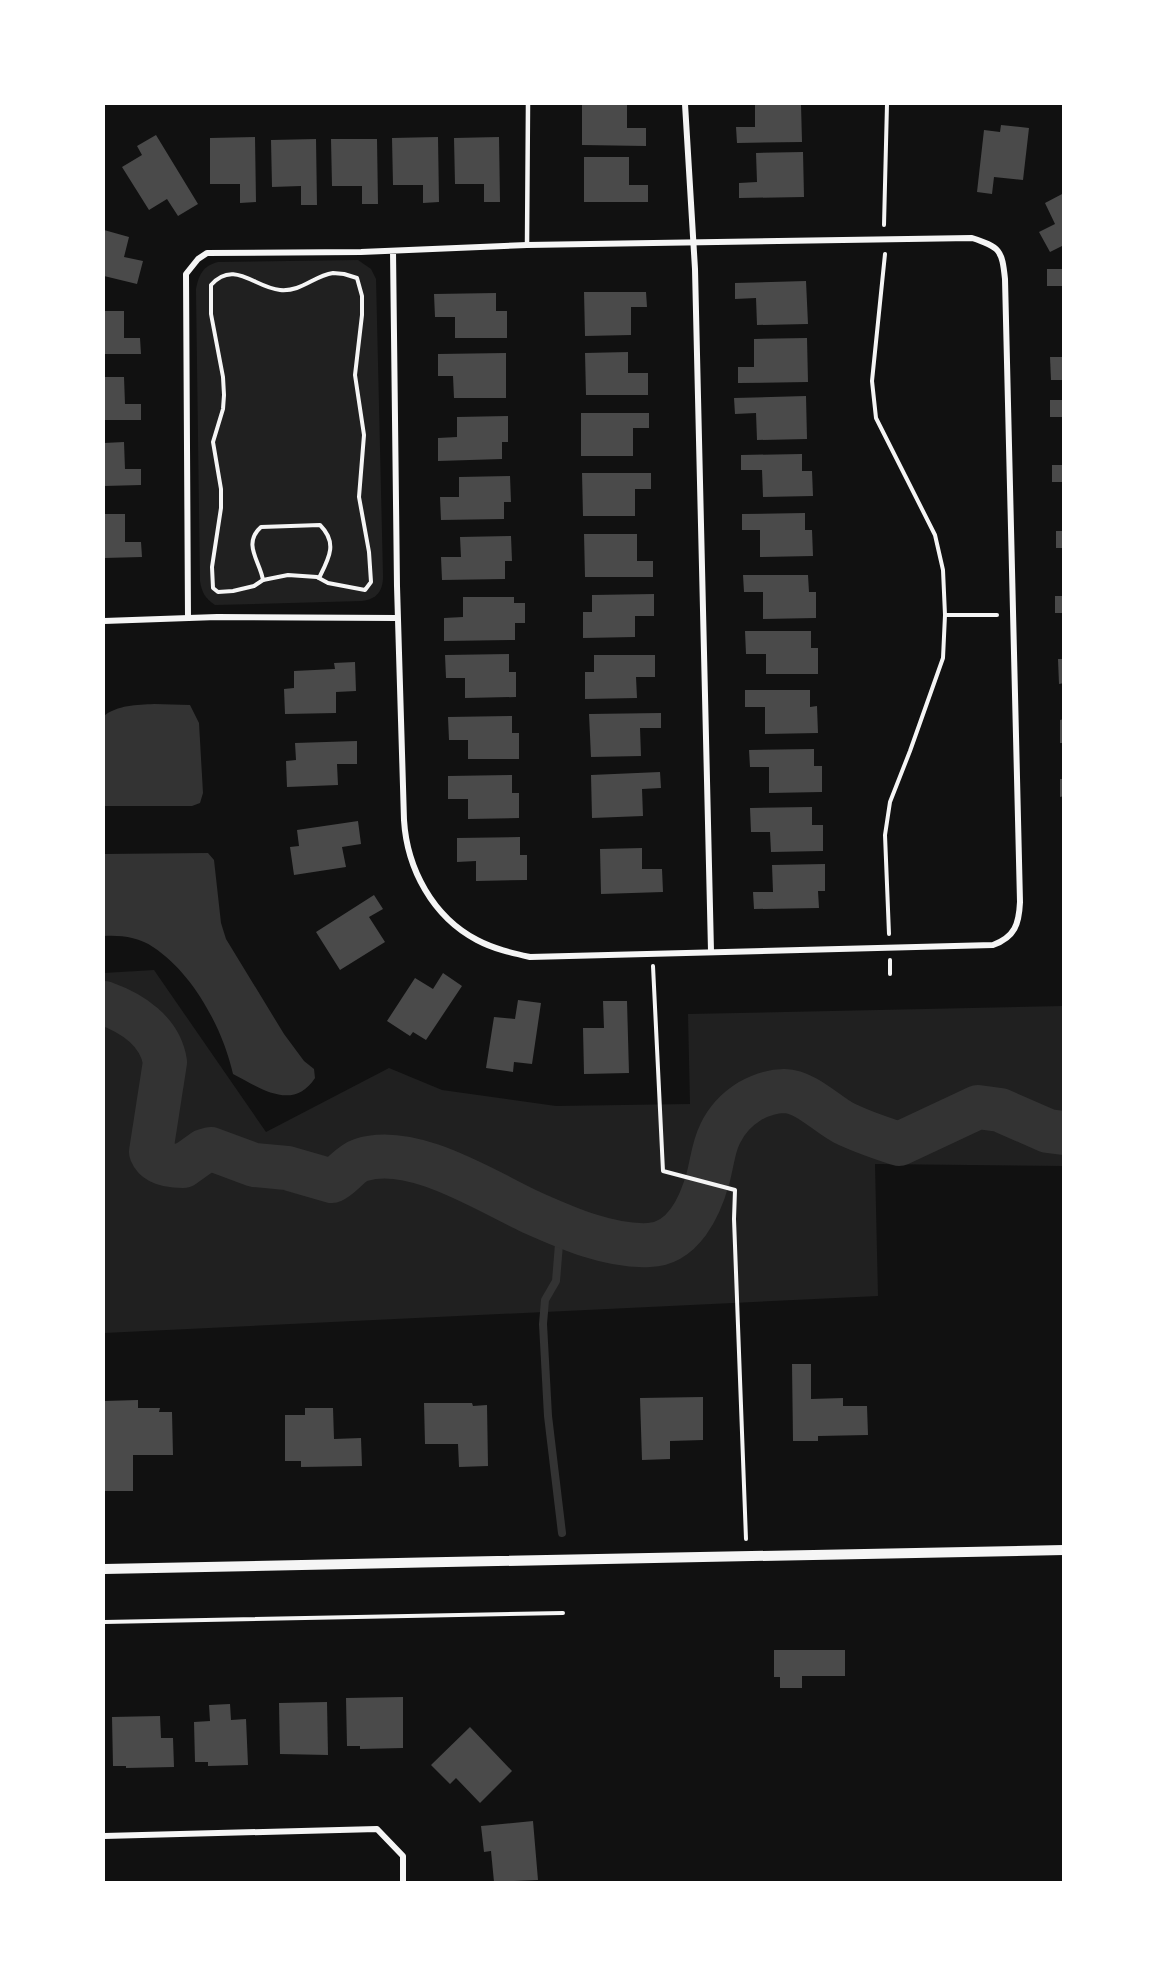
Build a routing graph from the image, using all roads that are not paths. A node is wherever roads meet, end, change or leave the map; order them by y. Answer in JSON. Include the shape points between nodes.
{"nodes":[{"id":1,"x":528,"y":104,"type":"edge"},
{"id":2,"x":685,"y":104,"type":"edge"},
{"id":3,"x":693,"y":243,"type":"junction"},
{"id":4,"x":527,"y":246,"type":"junction"},
{"id":5,"x":393,"y":251,"type":"junction"},
{"id":6,"x":188,"y":618,"type":"junction"},
{"id":7,"x":397,"y":618,"type":"junction"},
{"id":8,"x":104,"y":621,"type":"edge"},
{"id":9,"x":711,"y":951,"type":"junction"},
{"id":10,"x":1064,"y":1550,"type":"edge"},
{"id":11,"x":104,"y":1569,"type":"edge"},
{"id":12,"x":104,"y":1836,"type":"edge"},
{"id":13,"x":403,"y":1882,"type":"edge"}],
"edges":[{"from":1,"to":4,"type":"lane"},
{"from":2,"to":3,"type":"street"},
{"from":3,"to":4,"type":"street"},
{"from":3,"to":9,"type":"street"},
{"from":3,"to":9,"type":"street","via":[[972,238],[997,250],[1003,259],[1005,279],[1020,902],[1017,926],[993,945]]},
{"from":4,"to":5,"type":"street"},
{"from":5,"to":6,"type":"street","via":[[214,253],[198,258],[186,274]]},
{"from":5,"to":7,"type":"street"},
{"from":6,"to":7,"type":"street"},
{"from":6,"to":8,"type":"street"},
{"from":7,"to":9,"type":"street","via":[[405,834],[416,872],[434,905],[476,940],[530,957]]},
{"from":10,"to":11,"type":"street"},
{"from":12,"to":13,"type":"street","via":[[377,1829],[403,1856]]}]}
